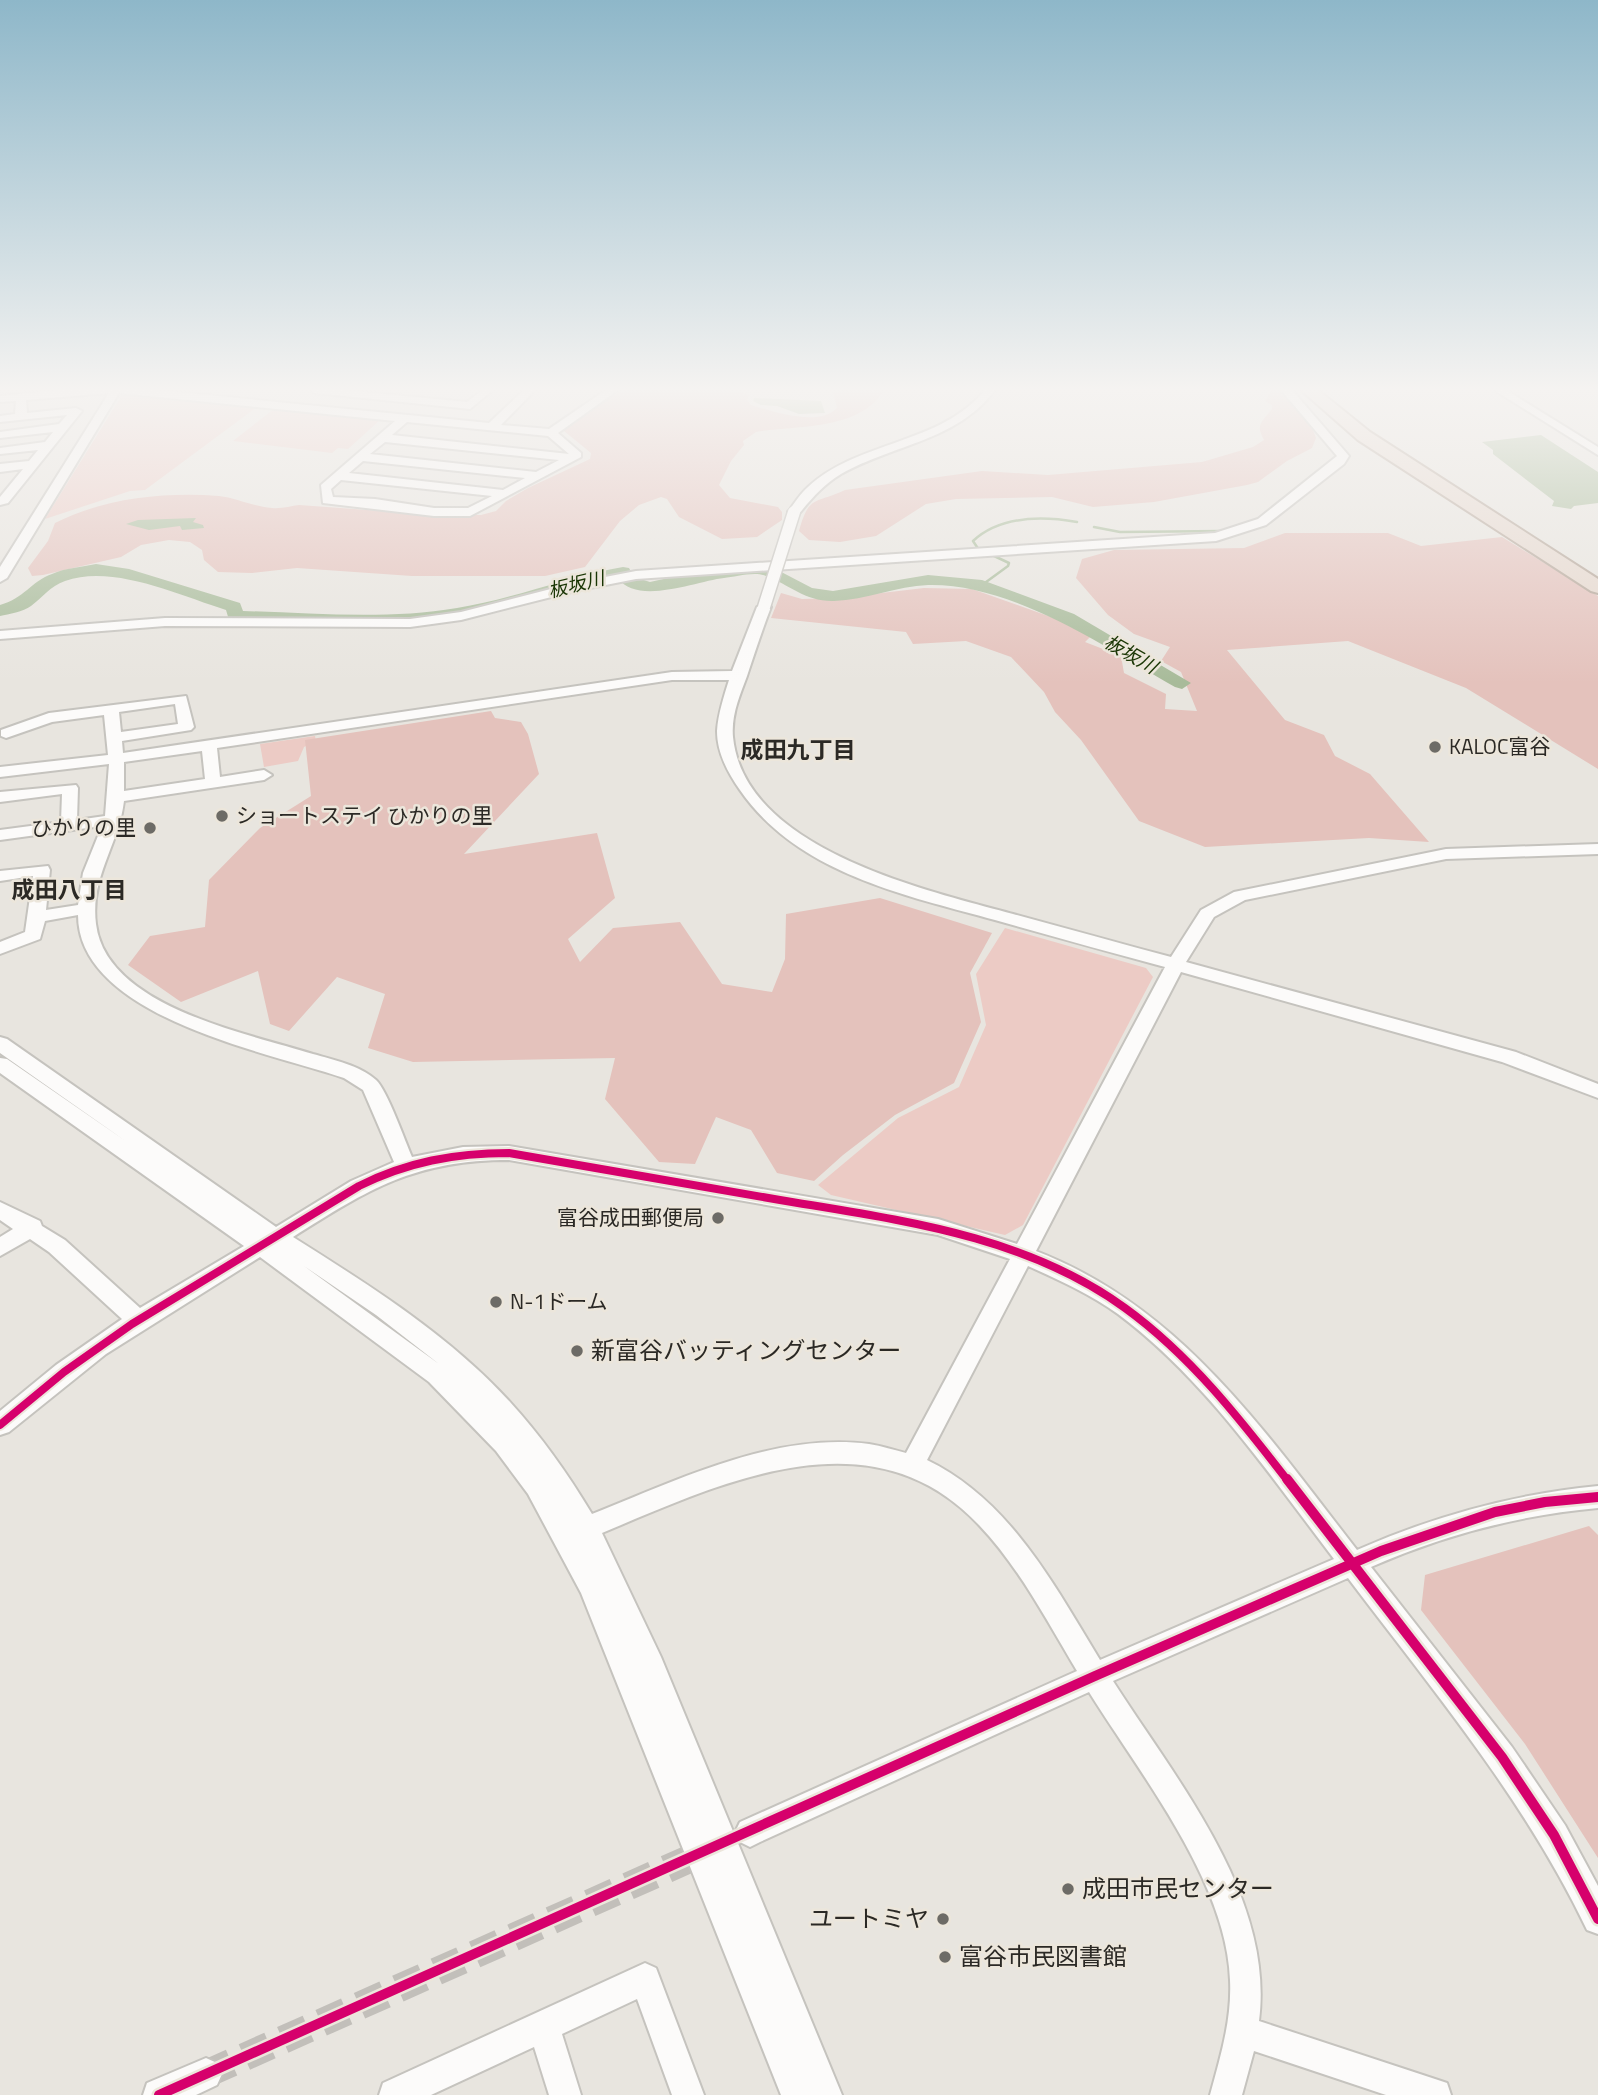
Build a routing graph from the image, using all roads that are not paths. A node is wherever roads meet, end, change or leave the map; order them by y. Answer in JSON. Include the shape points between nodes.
{"nodes":[{"id":1,"x":13,"y":488,"type":"edge"},
{"id":2,"x":48,"y":488,"type":"edge"},
{"id":3,"x":53,"y":488,"type":"edge"},
{"id":4,"x":325,"y":488,"type":"edge"},
{"id":5,"x":452,"y":488,"type":"edge"},
{"id":6,"x":513,"y":488,"type":"edge"},
{"id":7,"x":813,"y":488,"type":"edge"},
{"id":8,"x":1307,"y":488,"type":"edge"},
{"id":9,"x":1442,"y":488,"type":"edge"},
{"id":10,"x":1458,"y":488,"type":"edge"},
{"id":11,"x":502,"y":493,"type":"junction"},
{"id":12,"x":0,"y":501,"type":"edge"},
{"id":13,"x":5,"y":561,"type":"edge"},
{"id":14,"x":1598,"y":575,"type":"edge"},
{"id":15,"x":0,"y":578,"type":"edge"},
{"id":16,"x":1598,"y":587,"type":"edge"},
{"id":17,"x":0,"y":635,"type":"edge"},
{"id":18,"x":740,"y":676,"type":"junction"},
{"id":19,"x":111,"y":709,"type":"junction"},
{"id":20,"x":6,"y":733,"type":"dead end"},
{"id":21,"x":114,"y":738,"type":"junction"},
{"id":22,"x":209,"y":746,"type":"junction"},
{"id":23,"x":114,"y":760,"type":"junction"},
{"id":24,"x":0,"y":772,"type":"edge"},
{"id":25,"x":264,"y":775,"type":"dead end"},
{"id":26,"x":213,"y":783,"type":"junction"},
{"id":27,"x":0,"y":797,"type":"edge"},
{"id":28,"x":116,"y":797,"type":"junction"},
{"id":29,"x":112,"y":820,"type":"junction"},
{"id":30,"x":69,"y":826,"type":"junction"},
{"id":31,"x":0,"y":835,"type":"edge"},
{"id":32,"x":1598,"y":849,"type":"edge"},
{"id":33,"x":0,"y":876,"type":"edge"},
{"id":34,"x":85,"y":909,"type":"junction"},
{"id":35,"x":38,"y":917,"type":"junction"},
{"id":36,"x":0,"y":948,"type":"edge"},
{"id":37,"x":1176,"y":964,"type":"junction"},
{"id":38,"x":0,"y":1043,"type":"edge"},
{"id":39,"x":0,"y":1064,"type":"edge"},
{"id":40,"x":1598,"y":1091,"type":"edge"},
{"id":41,"x":406,"y":1166,"type":"junction"},
{"id":42,"x":0,"y":1209,"type":"edge"},
{"id":43,"x":32,"y":1227,"type":"junction"},
{"id":44,"x":267,"y":1242,"type":"junction"},
{"id":45,"x":0,"y":1248,"type":"edge"},
{"id":46,"x":1024,"y":1255,"type":"junction"},
{"id":47,"x":138,"y":1320,"type":"junction"},
{"id":48,"x":0,"y":1425,"type":"edge"},
{"id":49,"x":912,"y":1465,"type":"junction"},
{"id":50,"x":1598,"y":1497,"type":"edge"},
{"id":51,"x":587,"y":1528,"type":"junction"},
{"id":52,"x":1353,"y":1563,"type":"junction"},
{"id":53,"x":1095,"y":1676,"type":"junction"},
{"id":54,"x":750,"y":1832,"type":"tunnel mouth"},
{"id":55,"x":1598,"y":1919,"type":"edge"},
{"id":56,"x":543,"y":2026,"type":"junction"},
{"id":57,"x":1244,"y":2032,"type":"junction"},
{"id":58,"x":206,"y":2074,"type":"tunnel mouth"},
{"id":59,"x":435,"y":2086,"type":"edge"},
{"id":60,"x":159,"y":2095,"type":"edge"},
{"id":61,"x":395,"y":2095,"type":"edge"},
{"id":62,"x":565,"y":2095,"type":"edge"},
{"id":63,"x":688,"y":2095,"type":"edge"},
{"id":64,"x":797,"y":2095,"type":"edge"},
{"id":65,"x":826,"y":2095,"type":"edge"},
{"id":66,"x":1226,"y":2095,"type":"edge"},
{"id":67,"x":1435,"y":2095,"type":"edge"}],
"edges":[{"from":1,"to":12,"type":"street"},
{"from":2,"to":13,"type":"street"},
{"from":3,"to":13,"type":"street"},
{"from":4,"to":11,"type":"street","via":[[327,500],[434,512],[470,512]]},
{"from":5,"to":11,"type":"street"},
{"from":6,"to":11,"type":"street"},
{"from":7,"to":18,"type":"street","bridge":true,"via":[[794,512]]},
{"from":8,"to":17,"type":"street","via":[[1262,522],[1233,533],[1185,540],[636,575],[461,616],[410,623],[165,622]]},
{"from":9,"to":16,"type":"highway"},
{"from":10,"to":14,"type":"highway"},
{"from":13,"to":15,"type":"street"},
{"from":18,"to":22,"type":"street","via":[[672,676]]},
{"from":18,"to":37,"type":"street","via":[[725,728],[735,769],[766,813],[814,849],[872,877]]},
{"from":19,"to":20,"type":"street","via":[[49,718]]},
{"from":19,"to":21,"type":"street"},
{"from":19,"to":21,"type":"street","via":[[181,699],[186,727]]},
{"from":21,"to":23,"type":"street"},
{"from":22,"to":23,"type":"street"},
{"from":22,"to":26,"type":"street"},
{"from":23,"to":24,"type":"street"},
{"from":23,"to":28,"type":"street"},
{"from":25,"to":26,"type":"street"},
{"from":26,"to":28,"type":"street"},
{"from":27,"to":30,"type":"street","via":[[70,788]]},
{"from":28,"to":29,"type":"street"},
{"from":29,"to":30,"type":"street"},
{"from":29,"to":34,"type":"street","via":[[87,887]]},
{"from":30,"to":31,"type":"street"},
{"from":32,"to":37,"type":"street","via":[[1446,854],[1240,896],[1207,914]]},
{"from":33,"to":35,"type":"street","via":[[42,870]]},
{"from":34,"to":35,"type":"street"},
{"from":34,"to":41,"type":"street","via":[[87,933],[98,956],[112,975],[142,999],[193,1023],[351,1073],[370,1086]]},
{"from":35,"to":36,"type":"street","via":[[34,935]]},
{"from":37,"to":40,"type":"street","via":[[1508,1057]]},
{"from":37,"to":46,"type":"street"},
{"from":38,"to":44,"type":"street"},
{"from":39,"to":44,"type":"street"},
{"from":41,"to":44,"type":"street","via":[[355,1189]]},
{"from":41,"to":46,"type":"street","via":[[473,1152],[509,1153],[938,1227]]},
{"from":42,"to":43,"type":"street"},
{"from":43,"to":45,"type":"street"},
{"from":43,"to":47,"type":"street"},
{"from":44,"to":47,"type":"street"},
{"from":44,"to":51,"type":"street","via":[[392,1315],[476,1384],[532,1444]]},
{"from":44,"to":64,"type":"street","via":[[437,1375],[505,1444],[537,1487],[592,1589]]},
{"from":46,"to":49,"type":"street"},
{"from":46,"to":52,"type":"street","via":[[1123,1307],[1187,1361]]},
{"from":47,"to":48,"type":"street","via":[[90,1352]]},
{"from":49,"to":51,"type":"street","via":[[845,1452],[806,1453],[771,1460]]},
{"from":49,"to":53,"type":"street","via":[[964,1497],[993,1522]]},
{"from":50,"to":52,"type":"street","via":[[1495,1512]]},
{"from":51,"to":65,"type":"street","via":[[649,1662]]},
{"from":52,"to":53,"type":"street"},
{"from":52,"to":55,"type":"street","via":[[1499,1750],[1549,1825]]},
{"from":53,"to":54,"type":"street"},
{"from":53,"to":57,"type":"street","via":[[1202,1849],[1229,1906],[1245,1978]]},
{"from":56,"to":59,"type":"street"},
{"from":56,"to":62,"type":"street"},
{"from":56,"to":63,"type":"street","via":[[645,1979]]},
{"from":57,"to":66,"type":"street"},
{"from":57,"to":67,"type":"street"},
{"from":58,"to":60,"type":"street"},
{"from":59,"to":61,"type":"street"}]}
